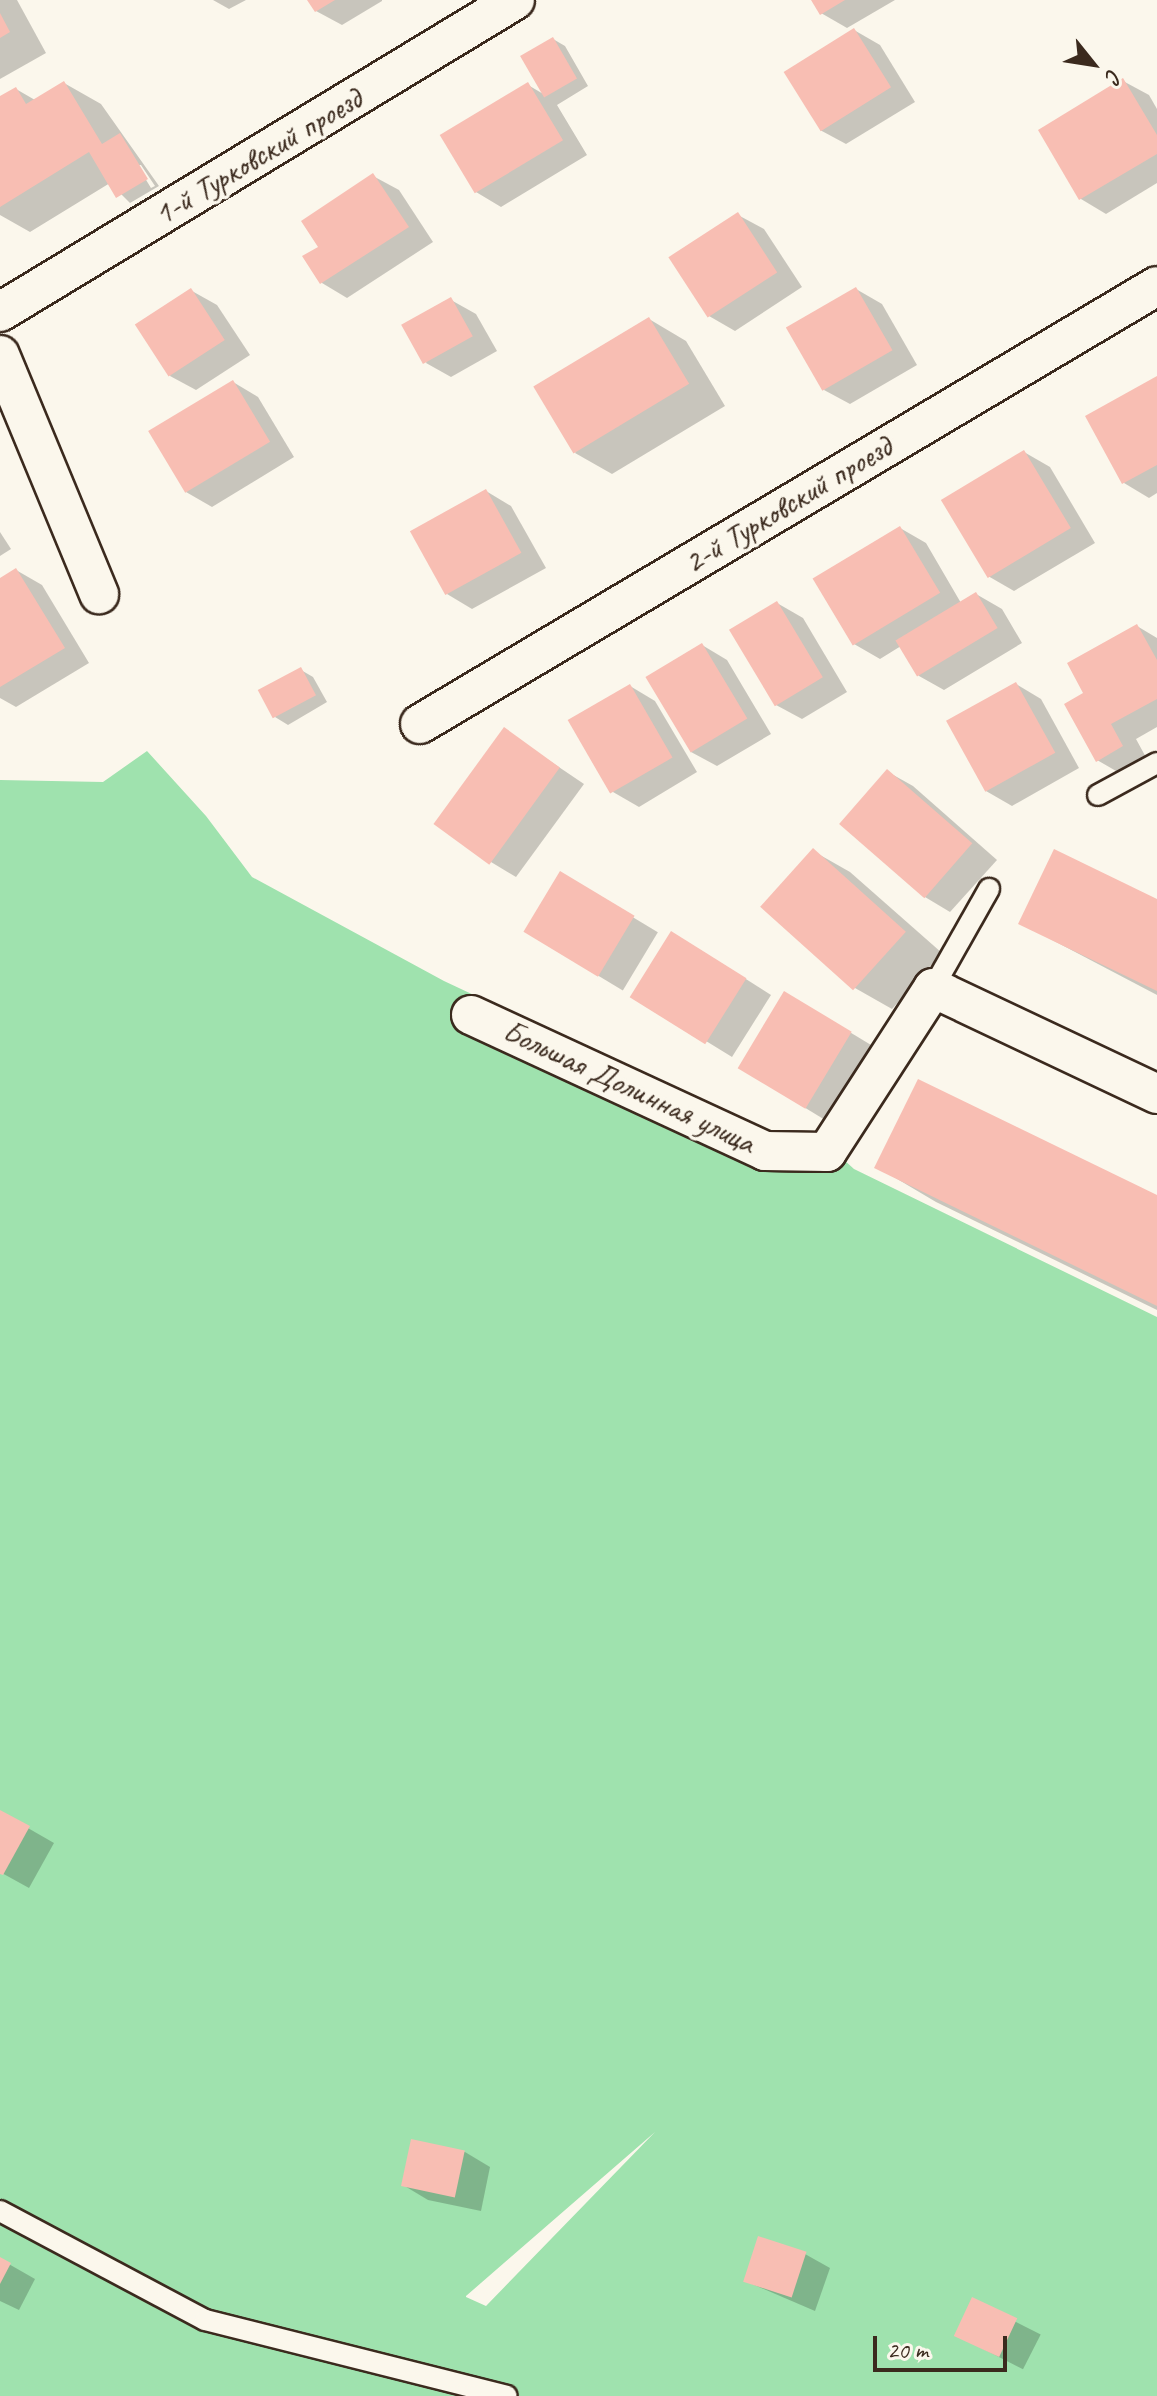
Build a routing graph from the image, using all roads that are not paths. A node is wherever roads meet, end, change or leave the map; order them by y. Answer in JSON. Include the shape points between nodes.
{"nodes":[{"id":1,"x":515,"y":0,"type":"edge"},
{"id":2,"x":1157,"y":286,"type":"edge"},
{"id":3,"x":0,"y":312,"type":"edge"},
{"id":4,"x":0,"y":355,"type":"edge"},
{"id":5,"x":99,"y":594,"type":"dead end"},
{"id":6,"x":420,"y":724,"type":"dead end"},
{"id":7,"x":1157,"y":763,"type":"edge"},
{"id":8,"x":1098,"y":795,"type":"dead end"},
{"id":9,"x":989,"y":889,"type":"dead end"},
{"id":10,"x":933,"y":988,"type":"junction"},
{"id":11,"x":471,"y":1015,"type":"dead end"},
{"id":12,"x":1157,"y":1094,"type":"edge"},
{"id":13,"x":0,"y":2211,"type":"edge"},
{"id":14,"x":507,"y":2396,"type":"edge"}],
"edges":[{"from":1,"to":3,"type":"street","name":"1-й Турковский проезд"},
{"from":2,"to":6,"type":"street","name":"2-й Турковский проезд"},
{"from":4,"to":5,"type":"street"},
{"from":7,"to":8,"type":"lane"},
{"from":9,"to":10,"type":"lane"},
{"from":10,"to":11,"type":"street","name":"Большая Долинная улица","via":[[827,1152],[765,1151]]},
{"from":10,"to":12,"type":"street"},
{"from":13,"to":14,"type":"lane","via":[[205,2320]]}]}
